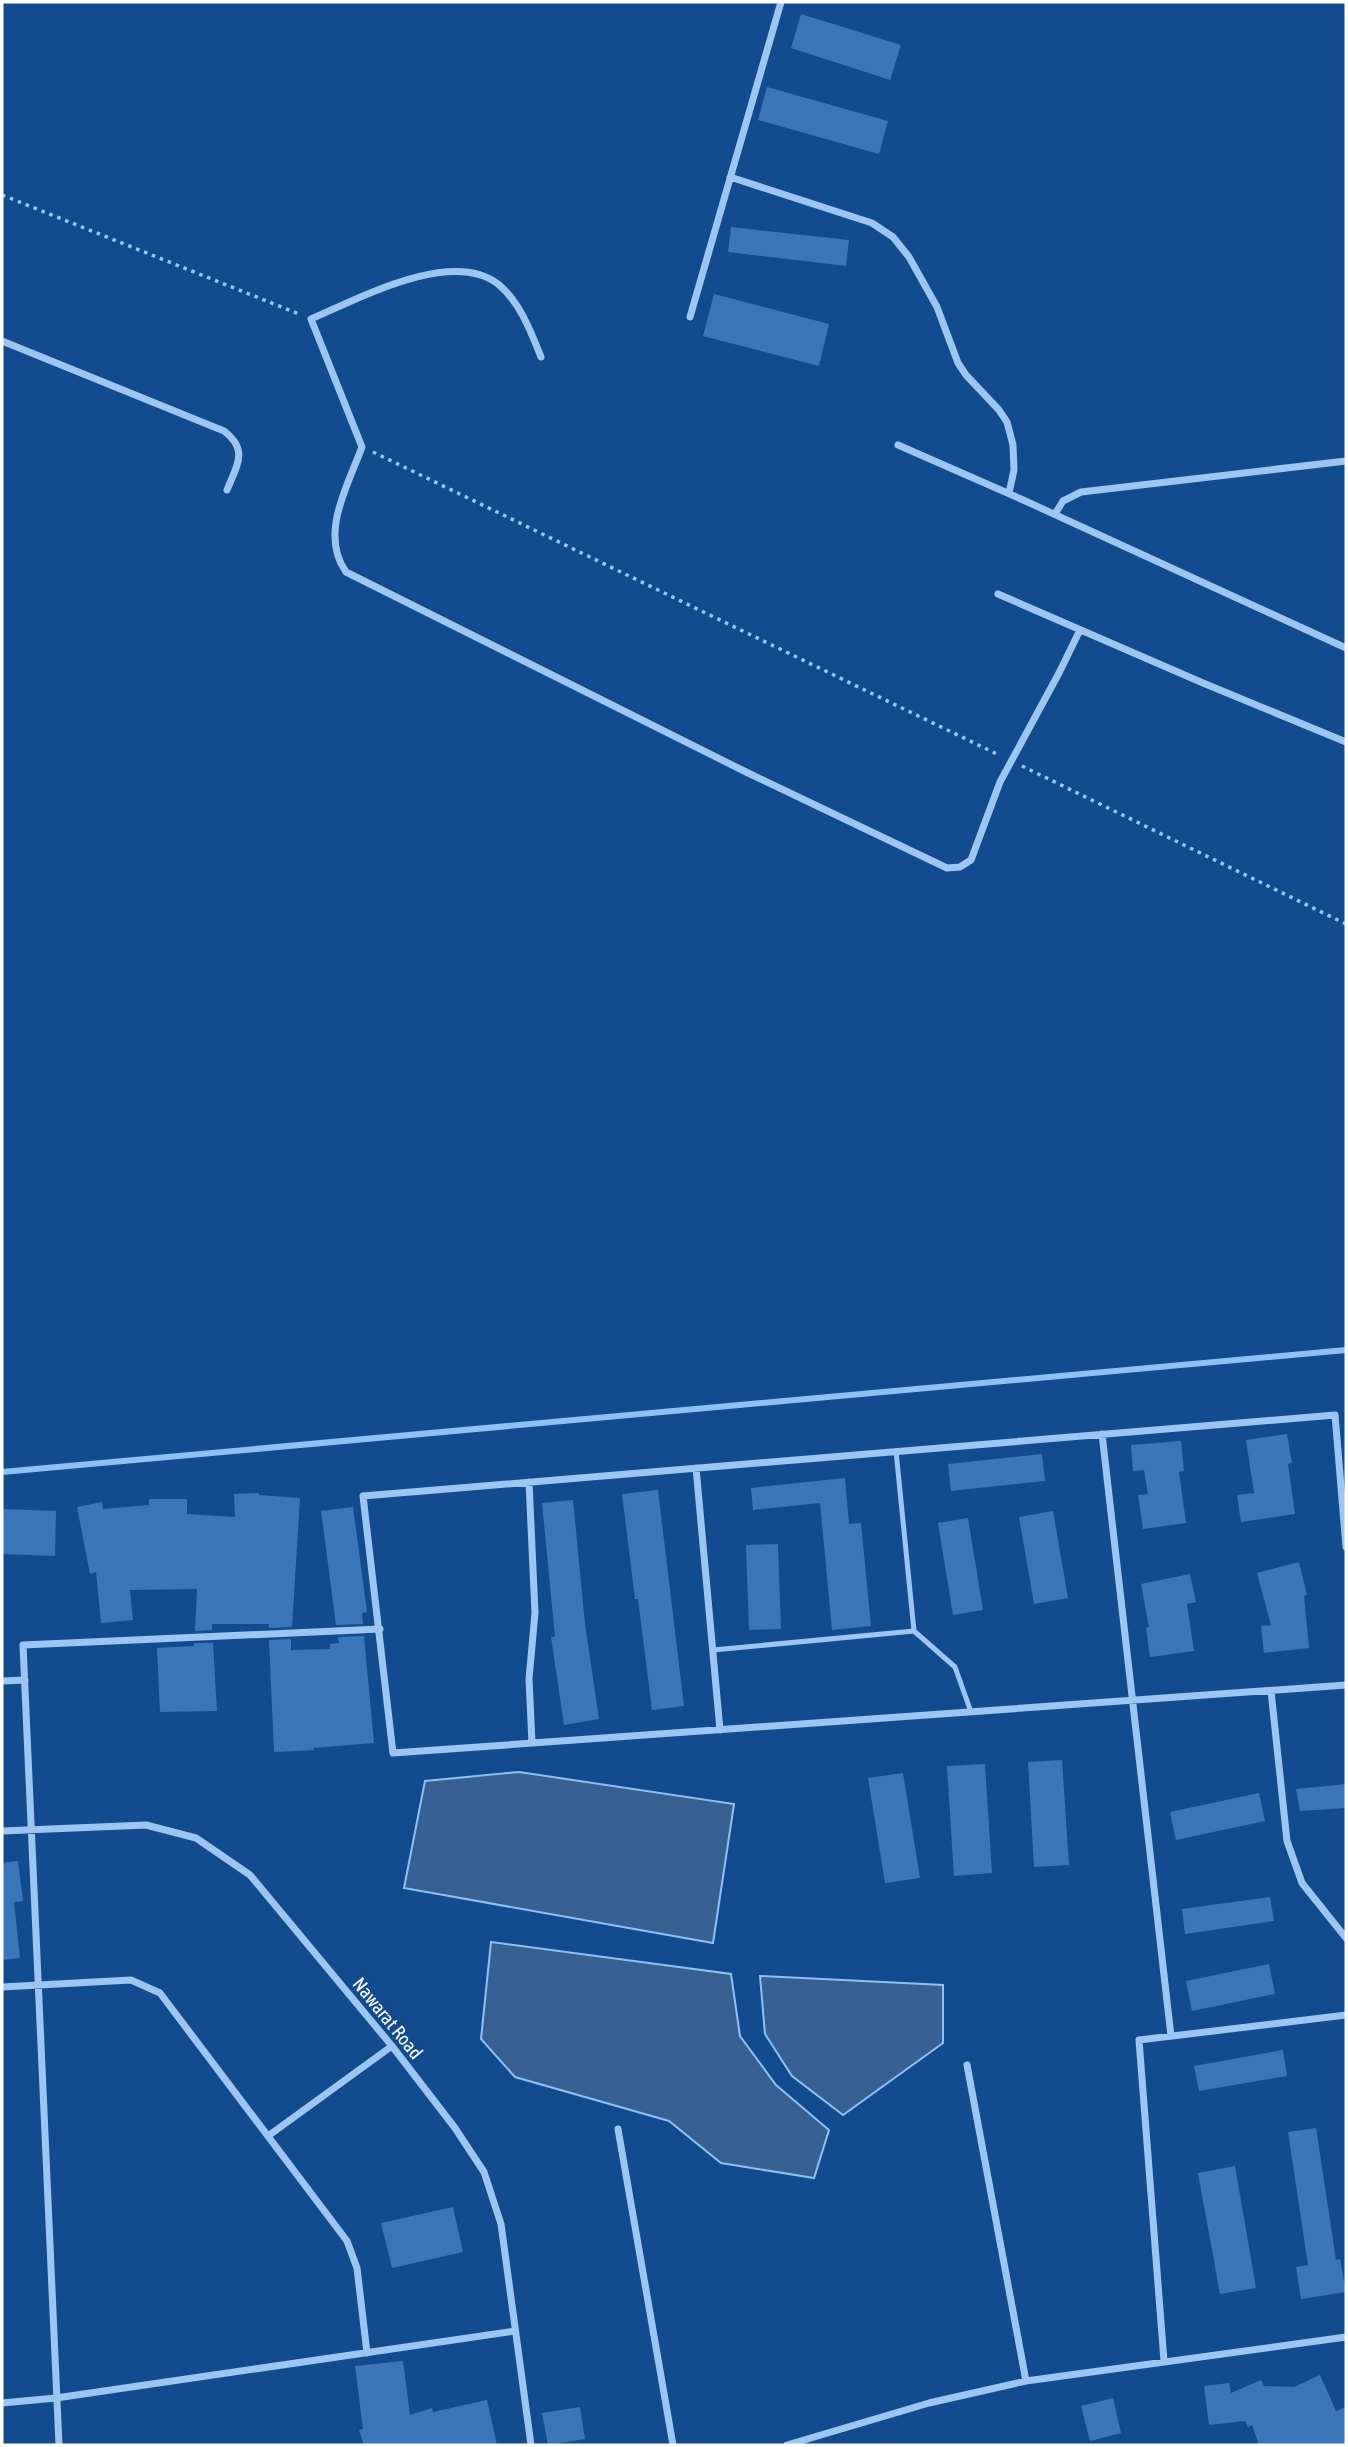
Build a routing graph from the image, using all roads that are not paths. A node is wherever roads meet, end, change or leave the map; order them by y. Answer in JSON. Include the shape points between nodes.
{"nodes":[{"id":1,"x":781,"y":2,"type":"edge"},
{"id":2,"x":730,"y":177,"type":"junction"},
{"id":3,"x":690,"y":317,"type":"dead end"},
{"id":4,"x":2,"y":341,"type":"edge"},
{"id":5,"x":541,"y":357,"type":"dead end"},
{"id":6,"x":898,"y":445,"type":"dead end"},
{"id":7,"x":1346,"y":461,"type":"edge"},
{"id":8,"x":228,"y":490,"type":"dead end"},
{"id":9,"x":1009,"y":493,"type":"junction"},
{"id":10,"x":1055,"y":514,"type":"junction"},
{"id":11,"x":998,"y":594,"type":"dead end"},
{"id":12,"x":1080,"y":630,"type":"junction"},
{"id":13,"x":1345,"y":645,"type":"edge"},
{"id":14,"x":1346,"y":742,"type":"edge"},
{"id":15,"x":1102,"y":1434,"type":"junction"},
{"id":16,"x":896,"y":1451,"type":"junction"},
{"id":17,"x":695,"y":1468,"type":"junction"},
{"id":18,"x":529,"y":1482,"type":"junction"},
{"id":19,"x":1346,"y":1547,"type":"edge"},
{"id":20,"x":380,"y":1629,"type":"junction"},
{"id":21,"x":914,"y":1630,"type":"junction"},
{"id":22,"x":713,"y":1650,"type":"junction"},
{"id":23,"x":25,"y":1680,"type":"junction"},
{"id":24,"x":2,"y":1681,"type":"edge"},
{"id":25,"x":1346,"y":1685,"type":"edge"},
{"id":26,"x":1271,"y":1691,"type":"junction"},
{"id":27,"x":1134,"y":1701,"type":"junction"},
{"id":28,"x":971,"y":1712,"type":"junction"},
{"id":29,"x":720,"y":1730,"type":"junction"},
{"id":30,"x":532,"y":1743,"type":"junction"},
{"id":31,"x":32,"y":1829,"type":"junction"},
{"id":32,"x":2,"y":1831,"type":"edge"},
{"id":33,"x":1346,"y":1938,"type":"edge"},
{"id":34,"x":38,"y":1985,"type":"junction"},
{"id":35,"x":2,"y":1987,"type":"edge"},
{"id":36,"x":1346,"y":2015,"type":"edge"},
{"id":37,"x":1171,"y":2036,"type":"junction"},
{"id":38,"x":392,"y":2046,"type":"junction"},
{"id":39,"x":967,"y":2065,"type":"dead end"},
{"id":40,"x":618,"y":2129,"type":"dead end"},
{"id":41,"x":268,"y":2136,"type":"junction"},
{"id":42,"x":515,"y":2332,"type":"junction"},
{"id":43,"x":1346,"y":2337,"type":"edge"},
{"id":44,"x":367,"y":2353,"type":"junction"},
{"id":45,"x":1164,"y":2361,"type":"junction"},
{"id":46,"x":1026,"y":2381,"type":"junction"},
{"id":47,"x":56,"y":2398,"type":"junction"},
{"id":48,"x":2,"y":2403,"type":"edge"},
{"id":49,"x":59,"y":2445,"type":"edge"},
{"id":50,"x":531,"y":2445,"type":"edge"},
{"id":51,"x":673,"y":2445,"type":"edge"},
{"id":52,"x":787,"y":2445,"type":"edge"}],
"edges":[{"from":1,"to":2,"type":"street"},
{"from":2,"to":3,"type":"street"},
{"from":2,"to":9,"type":"street","via":[[872,223],[893,237],[937,307],[958,363],[1007,422],[1014,470]]},
{"from":4,"to":8,"type":"street","via":[[224,431],[239,448]]},
{"from":5,"to":12,"type":"street","via":[[516,305],[499,285],[480,274],[454,271],[417,277],[311,319],[362,447],[334,531],[337,560],[346,572],[947,868],[971,860],[1011,761]]},
{"from":6,"to":9,"type":"street"},
{"from":7,"to":10,"type":"street","via":[[1081,492],[1063,501]]},
{"from":9,"to":10,"type":"street"},
{"from":10,"to":13,"type":"street"},
{"from":11,"to":12,"type":"street"},
{"from":12,"to":14,"type":"street"},
{"from":15,"to":16,"type":"street"},
{"from":15,"to":19,"type":"street","via":[[1335,1415]]},
{"from":15,"to":27,"type":"street"},
{"from":16,"to":17,"type":"street"},
{"from":16,"to":21,"type":"lane"},
{"from":17,"to":18,"type":"street"},
{"from":17,"to":22,"type":"street"},
{"from":18,"to":20,"type":"street","via":[[363,1496]]},
{"from":18,"to":30,"type":"street"},
{"from":20,"to":23,"type":"street","via":[[23,1645]]},
{"from":20,"to":30,"type":"street","via":[[394,1753]]},
{"from":21,"to":22,"type":"lane"},
{"from":21,"to":28,"type":"lane","via":[[955,1667]]},
{"from":22,"to":29,"type":"street"},
{"from":23,"to":24,"type":"street"},
{"from":23,"to":31,"type":"street"},
{"from":25,"to":26,"type":"street"},
{"from":26,"to":27,"type":"street"},
{"from":26,"to":33,"type":"street","via":[[1287,1841],[1302,1883]]},
{"from":27,"to":28,"type":"street"},
{"from":27,"to":37,"type":"street"},
{"from":28,"to":29,"type":"street"},
{"from":29,"to":30,"type":"street"},
{"from":31,"to":32,"type":"street","name":"Nawarat Road"},
{"from":31,"to":34,"type":"street"},
{"from":31,"to":38,"type":"street","name":"Nawarat Road","via":[[145,1825],[196,1838],[250,1875]]},
{"from":34,"to":35,"type":"street"},
{"from":34,"to":41,"type":"street","via":[[131,1980],[160,1993]]},
{"from":34,"to":47,"type":"street"},
{"from":36,"to":37,"type":"street"},
{"from":37,"to":45,"type":"street","via":[[1139,2040]]},
{"from":38,"to":41,"type":"street"},
{"from":38,"to":42,"type":"street","name":"Nawarat Road","via":[[484,2172],[501,2224]]},
{"from":39,"to":46,"type":"street"},
{"from":40,"to":51,"type":"street"},
{"from":41,"to":44,"type":"street","via":[[347,2241],[357,2268]]},
{"from":42,"to":44,"type":"street"},
{"from":42,"to":50,"type":"street","name":"Nawarat Road"},
{"from":43,"to":45,"type":"street"},
{"from":44,"to":47,"type":"street"},
{"from":45,"to":46,"type":"street"},
{"from":46,"to":52,"type":"street","via":[[929,2403]]},
{"from":47,"to":48,"type":"street"},
{"from":47,"to":49,"type":"street"}]}
